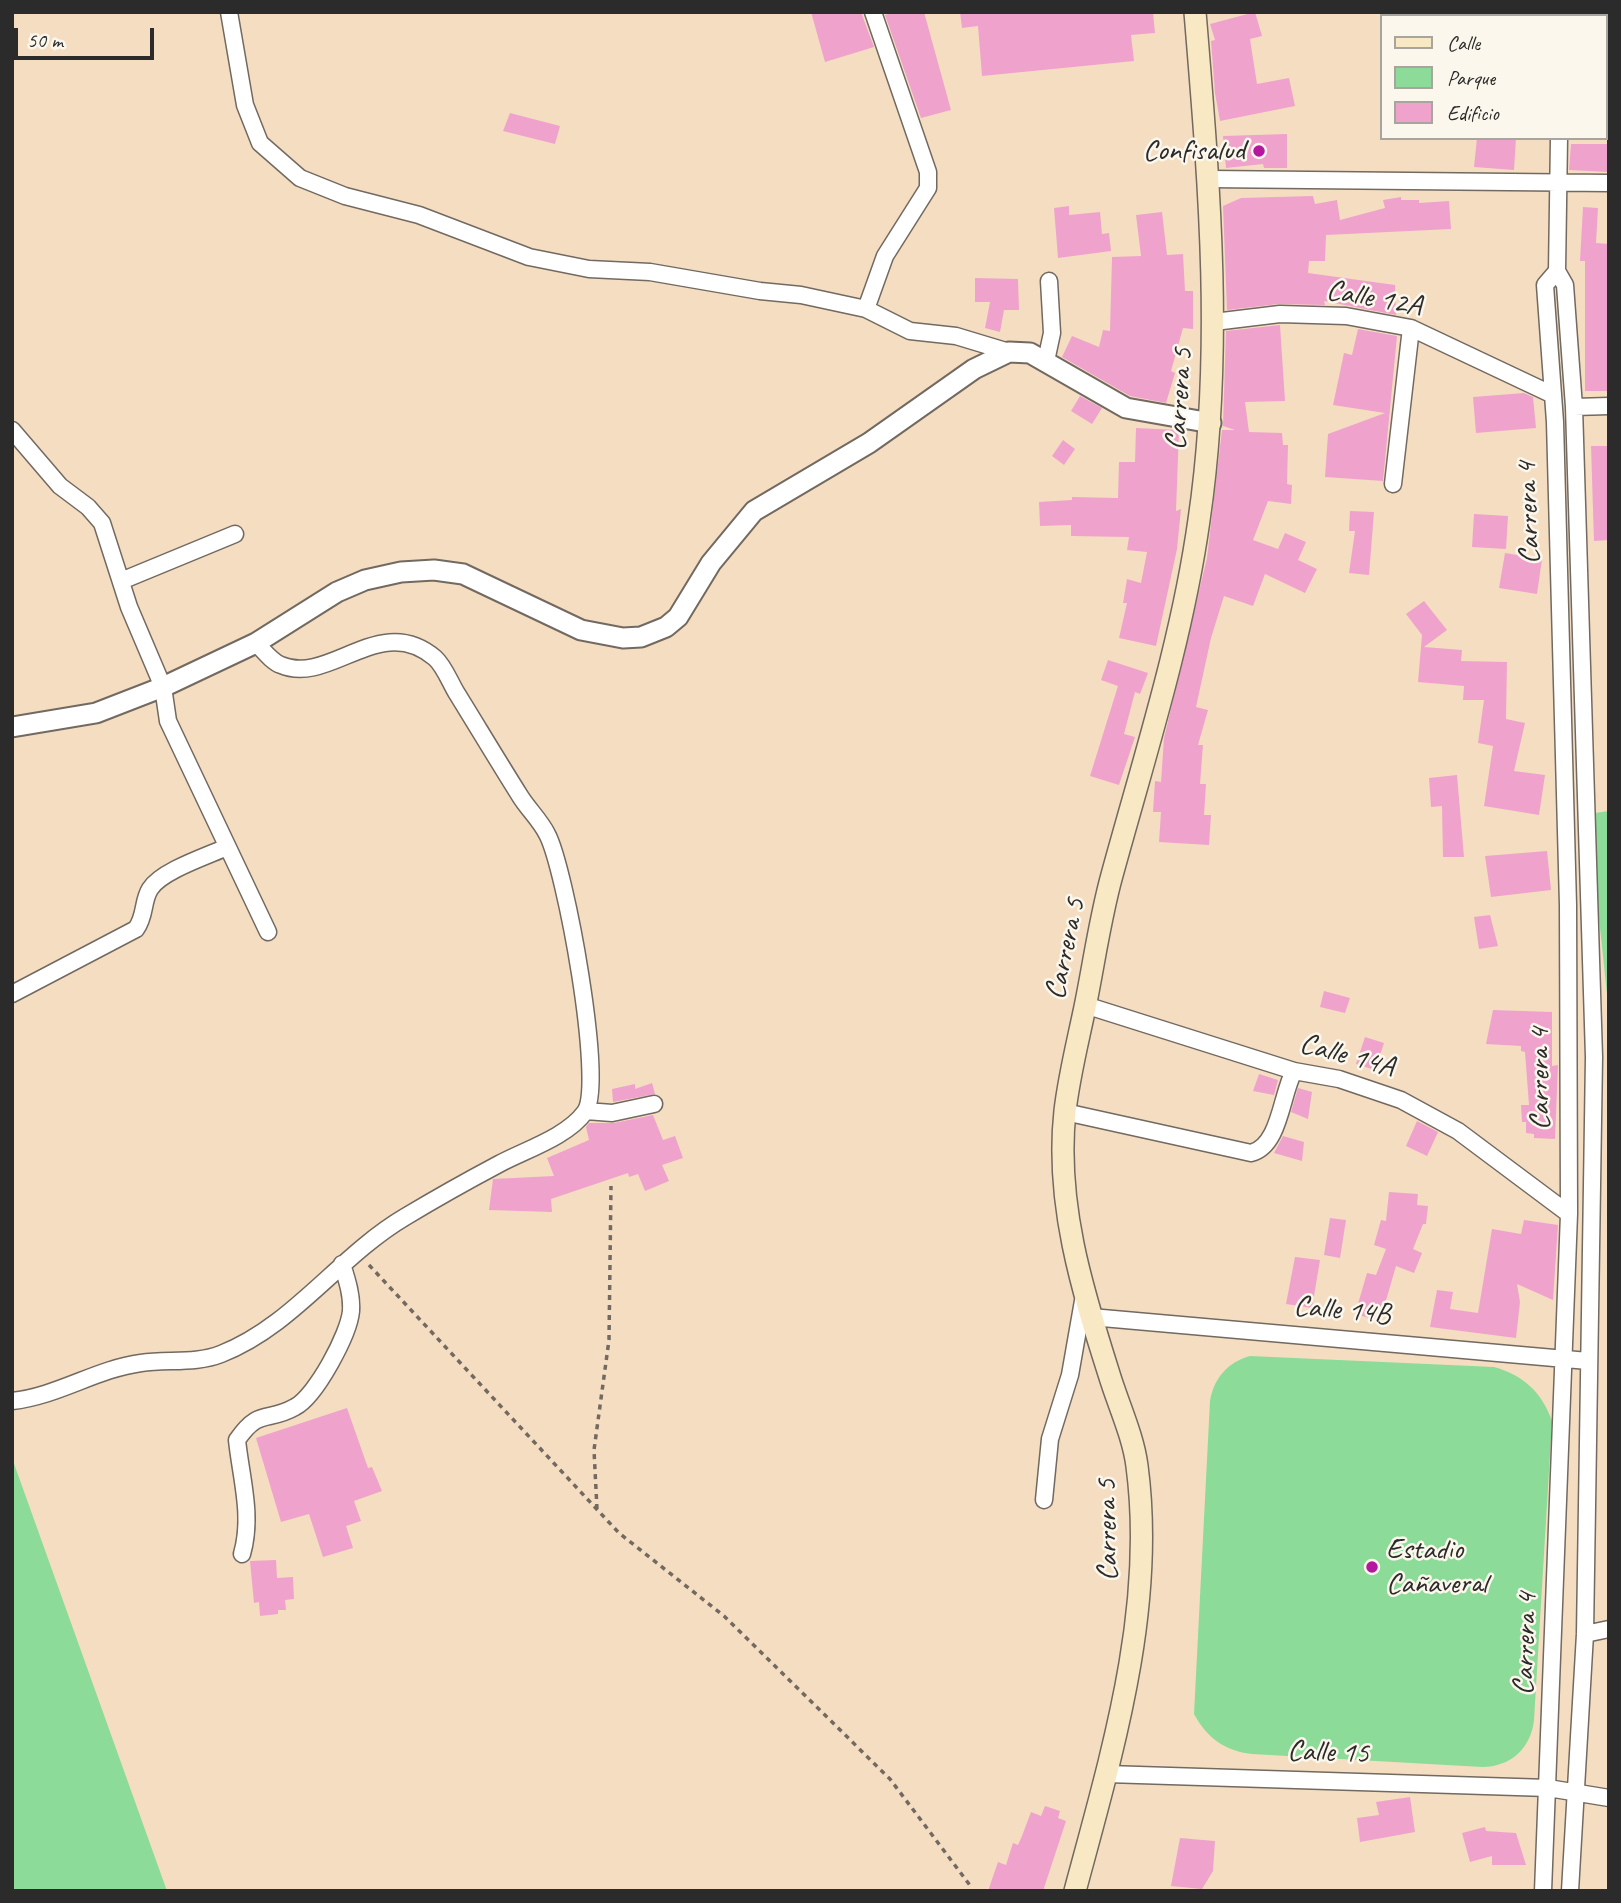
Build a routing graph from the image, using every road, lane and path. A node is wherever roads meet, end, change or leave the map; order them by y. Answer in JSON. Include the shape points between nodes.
{"nodes":[{"id":1,"x":229,"y":12,"type":"edge"},
{"id":2,"x":873,"y":12,"type":"edge"},
{"id":3,"x":1195,"y":12,"type":"edge"},
{"id":4,"x":1559,"y":140,"type":"edge"},
{"id":5,"x":1209,"y":179,"type":"junction"},
{"id":6,"x":1558,"y":182,"type":"junction"},
{"id":7,"x":1609,"y":183,"type":"edge"},
{"id":8,"x":1557,"y":271,"type":"junction"},
{"id":9,"x":1049,"y":281,"type":"dead end"},
{"id":10,"x":866,"y":309,"type":"junction"},
{"id":11,"x":1214,"y":322,"type":"junction"},
{"id":12,"x":1411,"y":328,"type":"junction"},
{"id":13,"x":1009,"y":352,"type":"junction"},
{"id":14,"x":1046,"y":361,"type":"junction"},
{"id":15,"x":1553,"y":395,"type":"junction"},
{"id":16,"x":1609,"y":406,"type":"edge"},
{"id":17,"x":1574,"y":407,"type":"junction"},
{"id":18,"x":1210,"y":423,"type":"junction"},
{"id":19,"x":12,"y":430,"type":"edge"},
{"id":20,"x":1393,"y":484,"type":"dead end"},
{"id":21,"x":235,"y":534,"type":"dead end"},
{"id":22,"x":121,"y":581,"type":"junction"},
{"id":23,"x":256,"y":643,"type":"junction"},
{"id":24,"x":163,"y":687,"type":"junction"},
{"id":25,"x":12,"y":727,"type":"edge"},
{"id":26,"x":227,"y":847,"type":"junction"},
{"id":27,"x":268,"y":932,"type":"dead end"},
{"id":28,"x":12,"y":994,"type":"edge"},
{"id":29,"x":1085,"y":1004,"type":"junction"},
{"id":30,"x":1294,"y":1071,"type":"junction"},
{"id":31,"x":654,"y":1104,"type":"dead end"},
{"id":32,"x":586,"y":1111,"type":"junction"},
{"id":33,"x":1065,"y":1112,"type":"junction"},
{"id":34,"x":611,"y":1186,"type":"dead end"},
{"id":35,"x":1569,"y":1214,"type":"junction"},
{"id":36,"x":358,"y":1253,"type":"junction"},
{"id":37,"x":342,"y":1264,"type":"junction"},
{"id":38,"x":1083,"y":1288,"type":"junction"},
{"id":39,"x":1091,"y":1317,"type":"junction"},
{"id":40,"x":1564,"y":1359,"type":"junction"},
{"id":41,"x":1588,"y":1361,"type":"junction"},
{"id":42,"x":12,"y":1401,"type":"edge"},
{"id":43,"x":1044,"y":1500,"type":"dead end"},
{"id":44,"x":597,"y":1511,"type":"junction"},
{"id":45,"x":242,"y":1554,"type":"dead end"},
{"id":46,"x":1609,"y":1629,"type":"edge"},
{"id":47,"x":1585,"y":1634,"type":"junction"},
{"id":48,"x":1107,"y":1774,"type":"junction"},
{"id":49,"x":1548,"y":1788,"type":"junction"},
{"id":50,"x":1576,"y":1793,"type":"junction"},
{"id":51,"x":1609,"y":1798,"type":"edge"},
{"id":52,"x":972,"y":1888,"type":"dead end"},
{"id":53,"x":1075,"y":1891,"type":"edge"},
{"id":54,"x":1543,"y":1891,"type":"edge"},
{"id":55,"x":1570,"y":1891,"type":"edge"}],
"edges":[{"from":1,"to":10,"type":"street","via":[[245,105],[260,143],[300,178],[345,196],[419,215],[529,257],[589,269],[650,272],[801,295]]},
{"from":2,"to":10,"type":"street","via":[[928,172],[928,188],[885,256]]},
{"from":3,"to":5,"type":"main road","name":"Carrera 5"},
{"from":4,"to":6,"type":"street","name":"Carrera 4"},
{"from":5,"to":6,"type":"street"},
{"from":5,"to":11,"type":"main road","name":"Carrera 5"},
{"from":6,"to":7,"type":"street"},
{"from":6,"to":8,"type":"street","name":"Carrera 4"},
{"from":8,"to":15,"type":"street","name":"Carrera 4","via":[[1545,285]]},
{"from":8,"to":17,"type":"street","name":"Carrera 4","via":[[1565,285]]},
{"from":9,"to":14,"type":"street","via":[[1052,333]]},
{"from":10,"to":13,"type":"street","via":[[910,331],[956,336]]},
{"from":11,"to":12,"type":"street","name":"Calle 12A","via":[[1293,314],[1346,316]]},
{"from":11,"to":18,"type":"main road","name":"Carrera 5"},
{"from":12,"to":15,"type":"street","name":"Calle 12A"},
{"from":12,"to":20,"type":"street"},
{"from":13,"to":14,"type":"street","via":[[1030,353]]},
{"from":13,"to":23,"type":"street","via":[[974,369],[869,443],[754,512],[711,563],[678,617],[641,637],[581,630],[463,574],[434,570],[365,580],[337,592]]},
{"from":14,"to":18,"type":"street","via":[[1126,408]]},
{"from":15,"to":35,"type":"street","name":"Carrera 4","via":[[1568,905]]},
{"from":16,"to":17,"type":"street"},
{"from":17,"to":41,"type":"street","name":"Carrera 4","via":[[1594,1057]]},
{"from":18,"to":29,"type":"main road","name":"Carrera 5","via":[[1199,524],[1146,755],[1110,881]]},
{"from":19,"to":22,"type":"street","via":[[60,486],[102,523]]},
{"from":21,"to":22,"type":"street"},
{"from":22,"to":24,"type":"street"},
{"from":23,"to":24,"type":"street"},
{"from":23,"to":32,"type":"street","via":[[279,665],[298,669],[386,642],[411,645],[436,658],[547,834],[555,855],[579,971],[592,1071]]},
{"from":24,"to":25,"type":"street","via":[[96,713]]},
{"from":24,"to":26,"type":"street","via":[[168,721]]},
{"from":26,"to":27,"type":"street"},
{"from":26,"to":28,"type":"street","via":[[152,886],[145,898],[144,918],[136,929]]},
{"from":29,"to":30,"type":"street","name":"Calle 14A"},
{"from":29,"to":33,"type":"main road","name":"Carrera 5"},
{"from":30,"to":33,"type":"street","via":[[1270,1139],[1261,1151],[1251,1153]]},
{"from":30,"to":35,"type":"street","name":"Calle 14A","via":[[1339,1079],[1401,1100],[1458,1131]]},
{"from":31,"to":32,"type":"street","via":[[612,1113]]},
{"from":32,"to":36,"type":"street","via":[[561,1132],[401,1219]]},
{"from":33,"to":38,"type":"main road","name":"Carrera 5","via":[[1063,1191]]},
{"from":34,"to":44,"type":"path","via":[[609,1340],[594,1450]]},
{"from":35,"to":40,"type":"street","name":"Carrera 4"},
{"from":36,"to":37,"type":"street"},
{"from":36,"to":44,"type":"path"},
{"from":37,"to":42,"type":"street","via":[[282,1318],[219,1356],[142,1363],[107,1371],[48,1395]]},
{"from":37,"to":45,"type":"street","via":[[351,1293],[351,1315],[327,1369],[296,1407],[250,1422],[237,1440],[247,1510]]},
{"from":38,"to":39,"type":"main road","name":"Carrera 5"},
{"from":38,"to":43,"type":"street","via":[[1070,1375],[1051,1439]]},
{"from":39,"to":40,"type":"street","name":"Calle 14B"},
{"from":39,"to":48,"type":"main road","name":"Carrera 5","via":[[1136,1460],[1144,1549],[1133,1645]]},
{"from":40,"to":41,"type":"street","name":"Calle 14B"},
{"from":40,"to":49,"type":"street","name":"Carrera 4"},
{"from":41,"to":47,"type":"street","name":"Carrera 4"},
{"from":44,"to":52,"type":"path","via":[[618,1533],[724,1616],[843,1731],[890,1779]]},
{"from":46,"to":47,"type":"street"},
{"from":47,"to":50,"type":"street","name":"Carrera 4"},
{"from":48,"to":49,"type":"street","name":"Calle 15"},
{"from":48,"to":53,"type":"main road","name":"Carrera 5"},
{"from":49,"to":50,"type":"street","name":"Calle 15"},
{"from":49,"to":54,"type":"street","name":"Carrera 4"},
{"from":50,"to":51,"type":"street","name":"Calle 15"},
{"from":50,"to":55,"type":"street","name":"Carrera 4"}]}
